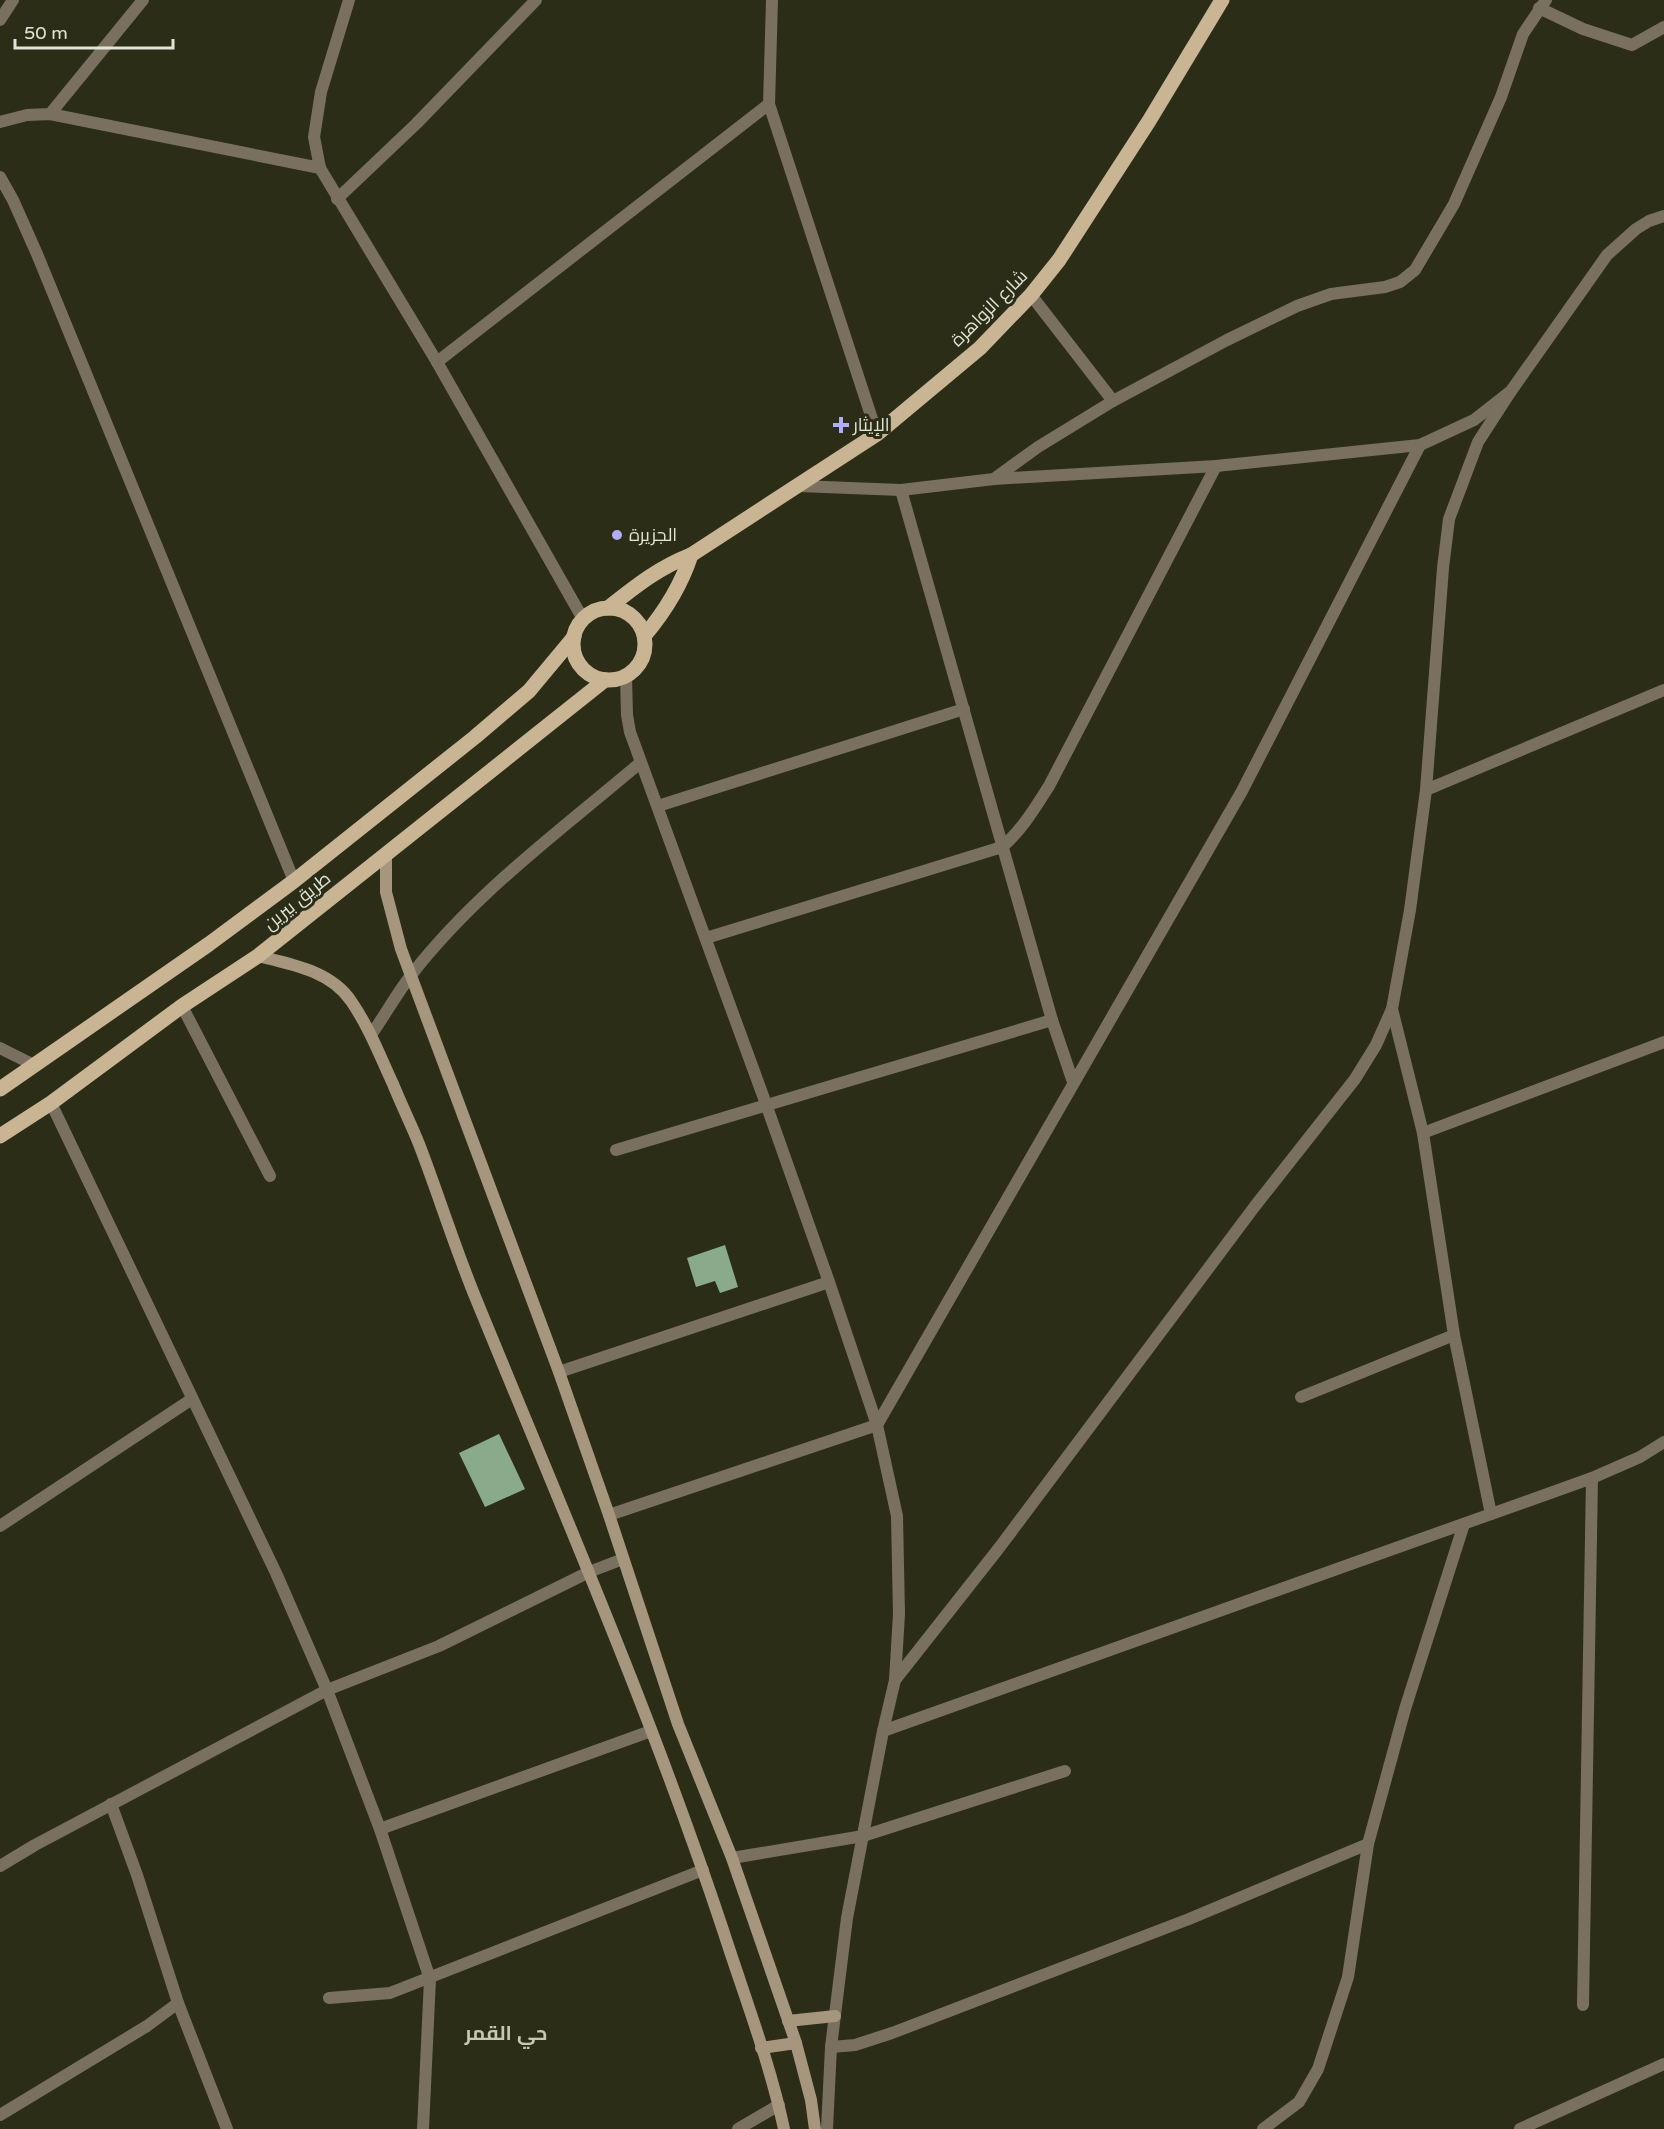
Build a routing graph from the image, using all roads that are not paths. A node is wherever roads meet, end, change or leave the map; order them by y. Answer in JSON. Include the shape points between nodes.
{"nodes":[{"id":1,"x":13,"y":0,"type":"edge"},
{"id":2,"x":143,"y":0,"type":"edge"},
{"id":3,"x":349,"y":0,"type":"edge"},
{"id":4,"x":536,"y":0,"type":"edge"},
{"id":5,"x":772,"y":0,"type":"edge"},
{"id":6,"x":1222,"y":0,"type":"edge"},
{"id":7,"x":1543,"y":4,"type":"edge"},
{"id":8,"x":0,"y":20,"type":"edge"},
{"id":9,"x":1664,"y":27,"type":"edge"},
{"id":10,"x":769,"y":104,"type":"junction"},
{"id":11,"x":51,"y":114,"type":"junction"},
{"id":12,"x":0,"y":122,"type":"edge"},
{"id":13,"x":320,"y":168,"type":"junction"},
{"id":14,"x":0,"y":177,"type":"edge"},
{"id":15,"x":337,"y":199,"type":"junction"},
{"id":16,"x":1664,"y":216,"type":"edge"},
{"id":17,"x":1031,"y":296,"type":"junction"},
{"id":18,"x":437,"y":362,"type":"junction"},
{"id":19,"x":1511,"y":391,"type":"junction"},
{"id":20,"x":1113,"y":401,"type":"junction"},
{"id":21,"x":878,"y":434,"type":"junction"},
{"id":22,"x":1420,"y":445,"type":"junction"},
{"id":23,"x":1216,"y":466,"type":"junction"},
{"id":24,"x":994,"y":479,"type":"junction"},
{"id":25,"x":799,"y":486,"type":"junction"},
{"id":26,"x":901,"y":490,"type":"junction"},
{"id":27,"x":691,"y":555,"type":"junction"},
{"id":28,"x":608,"y":608,"type":"junction"},
{"id":29,"x":583,"y":619,"type":"junction"},
{"id":30,"x":645,"y":635,"type":"junction"},
{"id":31,"x":574,"y":637,"type":"junction"},
{"id":32,"x":626,"y":676,"type":"junction"},
{"id":33,"x":605,"y":680,"type":"junction"},
{"id":34,"x":1664,"y":690,"type":"edge"},
{"id":35,"x":964,"y":708,"type":"junction"},
{"id":36,"x":640,"y":763,"type":"junction"},
{"id":37,"x":1426,"y":790,"type":"junction"},
{"id":38,"x":658,"y":806,"type":"junction"},
{"id":39,"x":1002,"y":847,"type":"junction"},
{"id":40,"x":386,"y":855,"type":"junction"},
{"id":41,"x":294,"y":881,"type":"junction"},
{"id":42,"x":706,"y":938,"type":"junction"},
{"id":43,"x":258,"y":956,"type":"junction"},
{"id":44,"x":412,"y":974,"type":"junction"},
{"id":45,"x":182,"y":1006,"type":"junction"},
{"id":46,"x":1392,"y":1009,"type":"junction"},
{"id":47,"x":1052,"y":1020,"type":"junction"},
{"id":48,"x":371,"y":1035,"type":"junction"},
{"id":49,"x":1664,"y":1042,"type":"edge"},
{"id":50,"x":0,"y":1048,"type":"edge"},
{"id":51,"x":34,"y":1065,"type":"junction"},
{"id":52,"x":1073,"y":1082,"type":"junction"},
{"id":53,"x":0,"y":1089,"type":"edge"},
{"id":54,"x":51,"y":1103,"type":"junction"},
{"id":55,"x":766,"y":1104,"type":"junction"},
{"id":56,"x":1424,"y":1133,"type":"junction"},
{"id":57,"x":0,"y":1136,"type":"edge"},
{"id":58,"x":616,"y":1150,"type":"dead end"},
{"id":59,"x":270,"y":1176,"type":"dead end"},
{"id":60,"x":829,"y":1282,"type":"junction"},
{"id":61,"x":1454,"y":1335,"type":"junction"},
{"id":62,"x":559,"y":1372,"type":"junction"},
{"id":63,"x":1301,"y":1397,"type":"dead end"},
{"id":64,"x":192,"y":1399,"type":"junction"},
{"id":65,"x":877,"y":1425,"type":"junction"},
{"id":66,"x":1664,"y":1442,"type":"edge"},
{"id":67,"x":1592,"y":1478,"type":"junction"},
{"id":68,"x":1491,"y":1514,"type":"junction"},
{"id":69,"x":609,"y":1515,"type":"junction"},
{"id":70,"x":1464,"y":1524,"type":"junction"},
{"id":71,"x":0,"y":1526,"type":"edge"},
{"id":72,"x":623,"y":1559,"type":"junction"},
{"id":73,"x":589,"y":1572,"type":"junction"},
{"id":74,"x":895,"y":1680,"type":"junction"},
{"id":75,"x":327,"y":1690,"type":"junction"},
{"id":76,"x":651,"y":1731,"type":"junction"},
{"id":77,"x":883,"y":1731,"type":"junction"},
{"id":78,"x":1065,"y":1771,"type":"dead end"},
{"id":79,"x":111,"y":1804,"type":"junction"},
{"id":80,"x":380,"y":1829,"type":"junction"},
{"id":81,"x":862,"y":1836,"type":"junction"},
{"id":82,"x":1368,"y":1845,"type":"junction"},
{"id":83,"x":732,"y":1858,"type":"junction"},
{"id":84,"x":0,"y":1866,"type":"edge"},
{"id":85,"x":703,"y":1870,"type":"junction"},
{"id":86,"x":430,"y":1979,"type":"junction"},
{"id":87,"x":329,"y":1998,"type":"dead end"},
{"id":88,"x":178,"y":2003,"type":"junction"},
{"id":89,"x":1584,"y":2006,"type":"dead end"},
{"id":90,"x":835,"y":2016,"type":"junction"},
{"id":91,"x":788,"y":2021,"type":"junction"},
{"id":92,"x":796,"y":2043,"type":"junction"},
{"id":93,"x":831,"y":2047,"type":"junction"},
{"id":94,"x":761,"y":2048,"type":"junction"},
{"id":95,"x":1664,"y":2064,"type":"edge"},
{"id":96,"x":779,"y":2106,"type":"junction"},
{"id":97,"x":0,"y":2115,"type":"edge"},
{"id":98,"x":227,"y":2129,"type":"edge"},
{"id":99,"x":423,"y":2129,"type":"edge"},
{"id":100,"x":738,"y":2129,"type":"edge"},
{"id":101,"x":784,"y":2129,"type":"edge"},
{"id":102,"x":815,"y":2129,"type":"edge"},
{"id":103,"x":827,"y":2129,"type":"edge"},
{"id":104,"x":1263,"y":2129,"type":"edge"},
{"id":105,"x":1520,"y":2129,"type":"edge"}],
"edges":[{"from":1,"to":8,"type":"street"},
{"from":2,"to":11,"type":"street"},
{"from":3,"to":13,"type":"street","via":[[321,92],[314,136]]},
{"from":4,"to":15,"type":"street"},
{"from":5,"to":10,"type":"street"},
{"from":6,"to":17,"type":"main road","name":"شارع الزواهرة","via":[[1124,161]]},
{"from":7,"to":9,"type":"street","via":[[1583,29],[1632,45]]},
{"from":7,"to":20,"type":"street","via":[[1522,34],[1501,97],[1454,204],[1415,270],[1400,282],[1385,287],[1331,294],[1298,306]]},
{"from":10,"to":18,"type":"street"},
{"from":10,"to":21,"type":"street"},
{"from":11,"to":12,"type":"street"},
{"from":11,"to":13,"type":"street"},
{"from":13,"to":15,"type":"street"},
{"from":14,"to":41,"type":"street","via":[[37,254]]},
{"from":15,"to":18,"type":"street"},
{"from":16,"to":19,"type":"street","via":[[1636,229],[1607,255]]},
{"from":17,"to":20,"type":"street"},
{"from":17,"to":21,"type":"main road","name":"شارع الزواهرة","via":[[980,348]]},
{"from":18,"to":29,"type":"street"},
{"from":19,"to":22,"type":"street","via":[[1474,420]]},
{"from":19,"to":37,"type":"street","via":[[1478,442],[1449,519]]},
{"from":20,"to":24,"type":"street"},
{"from":21,"to":25,"type":"main road","name":"شارع الزواهرة"},
{"from":22,"to":23,"type":"street"},
{"from":22,"to":52,"type":"street","via":[[1242,791]]},
{"from":23,"to":24,"type":"street"},
{"from":23,"to":39,"type":"street","via":[[1049,786],[1023,826]]},
{"from":24,"to":26,"type":"street"},
{"from":25,"to":26,"type":"street"},
{"from":25,"to":27,"type":"main road","name":"شارع الزواهرة"},
{"from":26,"to":35,"type":"street"},
{"from":27,"to":28,"type":"main road","name":"شارع الزواهرة","via":[[649,575]]},
{"from":27,"to":30,"type":"main road","via":[[676,593]]},
{"from":28,"to":29,"type":"main road"},
{"from":28,"to":30,"type":"main road","via":[[627,612]]},
{"from":29,"to":31,"type":"main road"},
{"from":30,"to":32,"type":"main road","via":[[642,659]]},
{"from":31,"to":33,"type":"main road","via":[[573,647],[580,665]]},
{"from":31,"to":41,"type":"main road","name":"طريق بيرين","via":[[529,691]]},
{"from":32,"to":33,"type":"main road"},
{"from":32,"to":36,"type":"street","via":[[627,715]]},
{"from":33,"to":40,"type":"main road","name":"طريق بيرين"},
{"from":34,"to":37,"type":"street"},
{"from":35,"to":38,"type":"street"},
{"from":35,"to":39,"type":"street"},
{"from":36,"to":38,"type":"street"},
{"from":36,"to":44,"type":"street","via":[[504,877]]},
{"from":37,"to":46,"type":"street"},
{"from":38,"to":42,"type":"street"},
{"from":39,"to":42,"type":"street"},
{"from":39,"to":47,"type":"street"},
{"from":40,"to":43,"type":"main road","name":"طريق بيرين"},
{"from":40,"to":44,"type":"street","via":[[386,892]]},
{"from":41,"to":51,"type":"main road","name":"طريق بيرين","via":[[209,945]]},
{"from":42,"to":55,"type":"street"},
{"from":43,"to":45,"type":"main road","name":"طريق بيرين"},
{"from":43,"to":48,"type":"street","via":[[295,965],[334,985],[350,998]]},
{"from":44,"to":48,"type":"street"},
{"from":44,"to":62,"type":"street"},
{"from":45,"to":54,"type":"main road","name":"طريق بيرين"},
{"from":45,"to":59,"type":"street"},
{"from":46,"to":56,"type":"street"},
{"from":46,"to":74,"type":"street","via":[[1355,1079]]},
{"from":47,"to":52,"type":"street"},
{"from":47,"to":55,"type":"street"},
{"from":48,"to":73,"type":"street","via":[[419,1144],[466,1275]]},
{"from":49,"to":56,"type":"street"},
{"from":50,"to":51,"type":"street"},
{"from":51,"to":53,"type":"main road","name":"طريق بيرين"},
{"from":52,"to":65,"type":"street"},
{"from":54,"to":57,"type":"main road","name":"طريق بيرين"},
{"from":54,"to":64,"type":"street"},
{"from":55,"to":58,"type":"street"},
{"from":55,"to":60,"type":"street"},
{"from":56,"to":61,"type":"street"},
{"from":60,"to":62,"type":"street"},
{"from":60,"to":65,"type":"street"},
{"from":61,"to":63,"type":"street"},
{"from":61,"to":68,"type":"street"},
{"from":62,"to":69,"type":"street"},
{"from":64,"to":71,"type":"street"},
{"from":64,"to":75,"type":"street"},
{"from":65,"to":69,"type":"street"},
{"from":65,"to":74,"type":"street","via":[[897,1516],[899,1614]]},
{"from":66,"to":67,"type":"street"},
{"from":67,"to":68,"type":"street"},
{"from":67,"to":89,"type":"street"},
{"from":68,"to":70,"type":"street"},
{"from":69,"to":72,"type":"street"},
{"from":70,"to":77,"type":"street"},
{"from":70,"to":82,"type":"street"},
{"from":72,"to":73,"type":"street"},
{"from":72,"to":83,"type":"street","via":[[678,1724]]},
{"from":73,"to":75,"type":"street","via":[[439,1646]]},
{"from":73,"to":76,"type":"street"},
{"from":74,"to":77,"type":"street"},
{"from":75,"to":79,"type":"street"},
{"from":75,"to":80,"type":"street"},
{"from":76,"to":80,"type":"street"},
{"from":76,"to":85,"type":"street"},
{"from":77,"to":81,"type":"street"},
{"from":78,"to":81,"type":"street"},
{"from":79,"to":84,"type":"street"},
{"from":79,"to":88,"type":"street"},
{"from":80,"to":86,"type":"street"},
{"from":81,"to":83,"type":"street"},
{"from":81,"to":90,"type":"street"},
{"from":82,"to":93,"type":"street","via":[[891,2033],[855,2045]]},
{"from":82,"to":104,"type":"street","via":[[1348,1977],[1318,2069],[1299,2102]]},
{"from":83,"to":91,"type":"street"},
{"from":85,"to":86,"type":"street"},
{"from":85,"to":94,"type":"street"},
{"from":86,"to":87,"type":"street","via":[[390,1993]]},
{"from":86,"to":99,"type":"street"},
{"from":88,"to":97,"type":"street"},
{"from":88,"to":98,"type":"street"},
{"from":90,"to":91,"type":"street"},
{"from":90,"to":93,"type":"street"},
{"from":91,"to":92,"type":"street"},
{"from":92,"to":94,"type":"street"},
{"from":92,"to":102,"type":"street"},
{"from":93,"to":103,"type":"street"},
{"from":94,"to":96,"type":"street"},
{"from":95,"to":105,"type":"street"},
{"from":96,"to":100,"type":"street"},
{"from":96,"to":101,"type":"street"}]}
